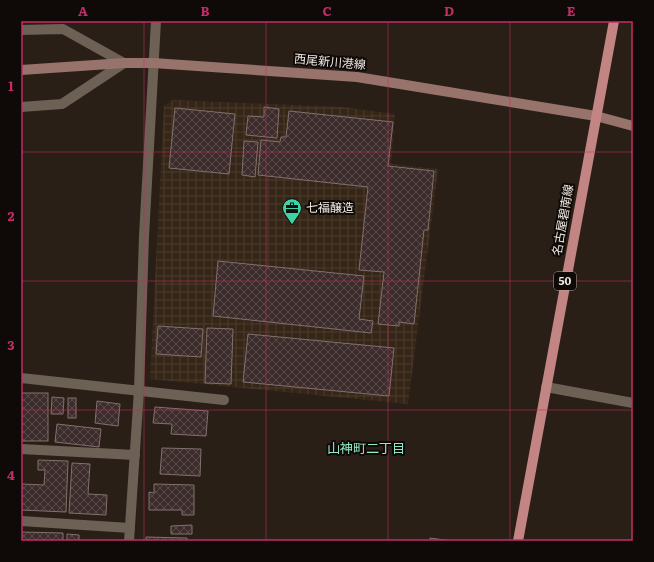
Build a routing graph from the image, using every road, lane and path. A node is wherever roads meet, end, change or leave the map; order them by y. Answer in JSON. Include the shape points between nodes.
{"nodes":[{"id":1,"x":156,"y":21,"type":"edge"},
{"id":2,"x":614,"y":21,"type":"edge"},
{"id":3,"x":21,"y":30,"type":"edge"},
{"id":4,"x":124,"y":63,"type":"junction"},
{"id":5,"x":153,"y":63,"type":"junction"},
{"id":6,"x":21,"y":70,"type":"edge"},
{"id":7,"x":21,"y":107,"type":"edge"},
{"id":8,"x":596,"y":116,"type":"junction"},
{"id":9,"x":633,"y":126,"type":"edge"},
{"id":10,"x":21,"y":378,"type":"edge"},
{"id":11,"x":546,"y":387,"type":"junction"},
{"id":12,"x":139,"y":390,"type":"junction"},
{"id":13,"x":224,"y":400,"type":"dead end"},
{"id":14,"x":633,"y":403,"type":"edge"},
{"id":15,"x":21,"y":449,"type":"edge"},
{"id":16,"x":135,"y":455,"type":"junction"},
{"id":17,"x":21,"y":521,"type":"edge"},
{"id":18,"x":130,"y":528,"type":"junction"},
{"id":19,"x":129,"y":541,"type":"edge"},
{"id":20,"x":518,"y":541,"type":"edge"}],
"edges":[{"from":1,"to":5,"type":"street"},
{"from":2,"to":8,"type":"main road","name":"名古屋碧南線","number":"50"},
{"from":3,"to":4,"type":"street","via":[[63,29]]},
{"from":4,"to":5,"type":"main road","name":"西尾新川港線"},
{"from":4,"to":6,"type":"main road","name":"西尾新川港線"},
{"from":4,"to":7,"type":"street","via":[[62,104]]},
{"from":5,"to":8,"type":"main road","name":"西尾新川港線","via":[[357,77]]},
{"from":5,"to":12,"type":"street"},
{"from":8,"to":9,"type":"main road","name":"西尾新川港線"},
{"from":8,"to":11,"type":"main road","name":"名古屋碧南線","number":"50"},
{"from":10,"to":12,"type":"street"},
{"from":11,"to":14,"type":"street"},
{"from":11,"to":20,"type":"main road","name":"名古屋碧南線","number":"50"},
{"from":12,"to":13,"type":"street"},
{"from":12,"to":16,"type":"street"},
{"from":15,"to":16,"type":"street"},
{"from":16,"to":18,"type":"street"},
{"from":17,"to":18,"type":"street"},
{"from":18,"to":19,"type":"street"}]}
